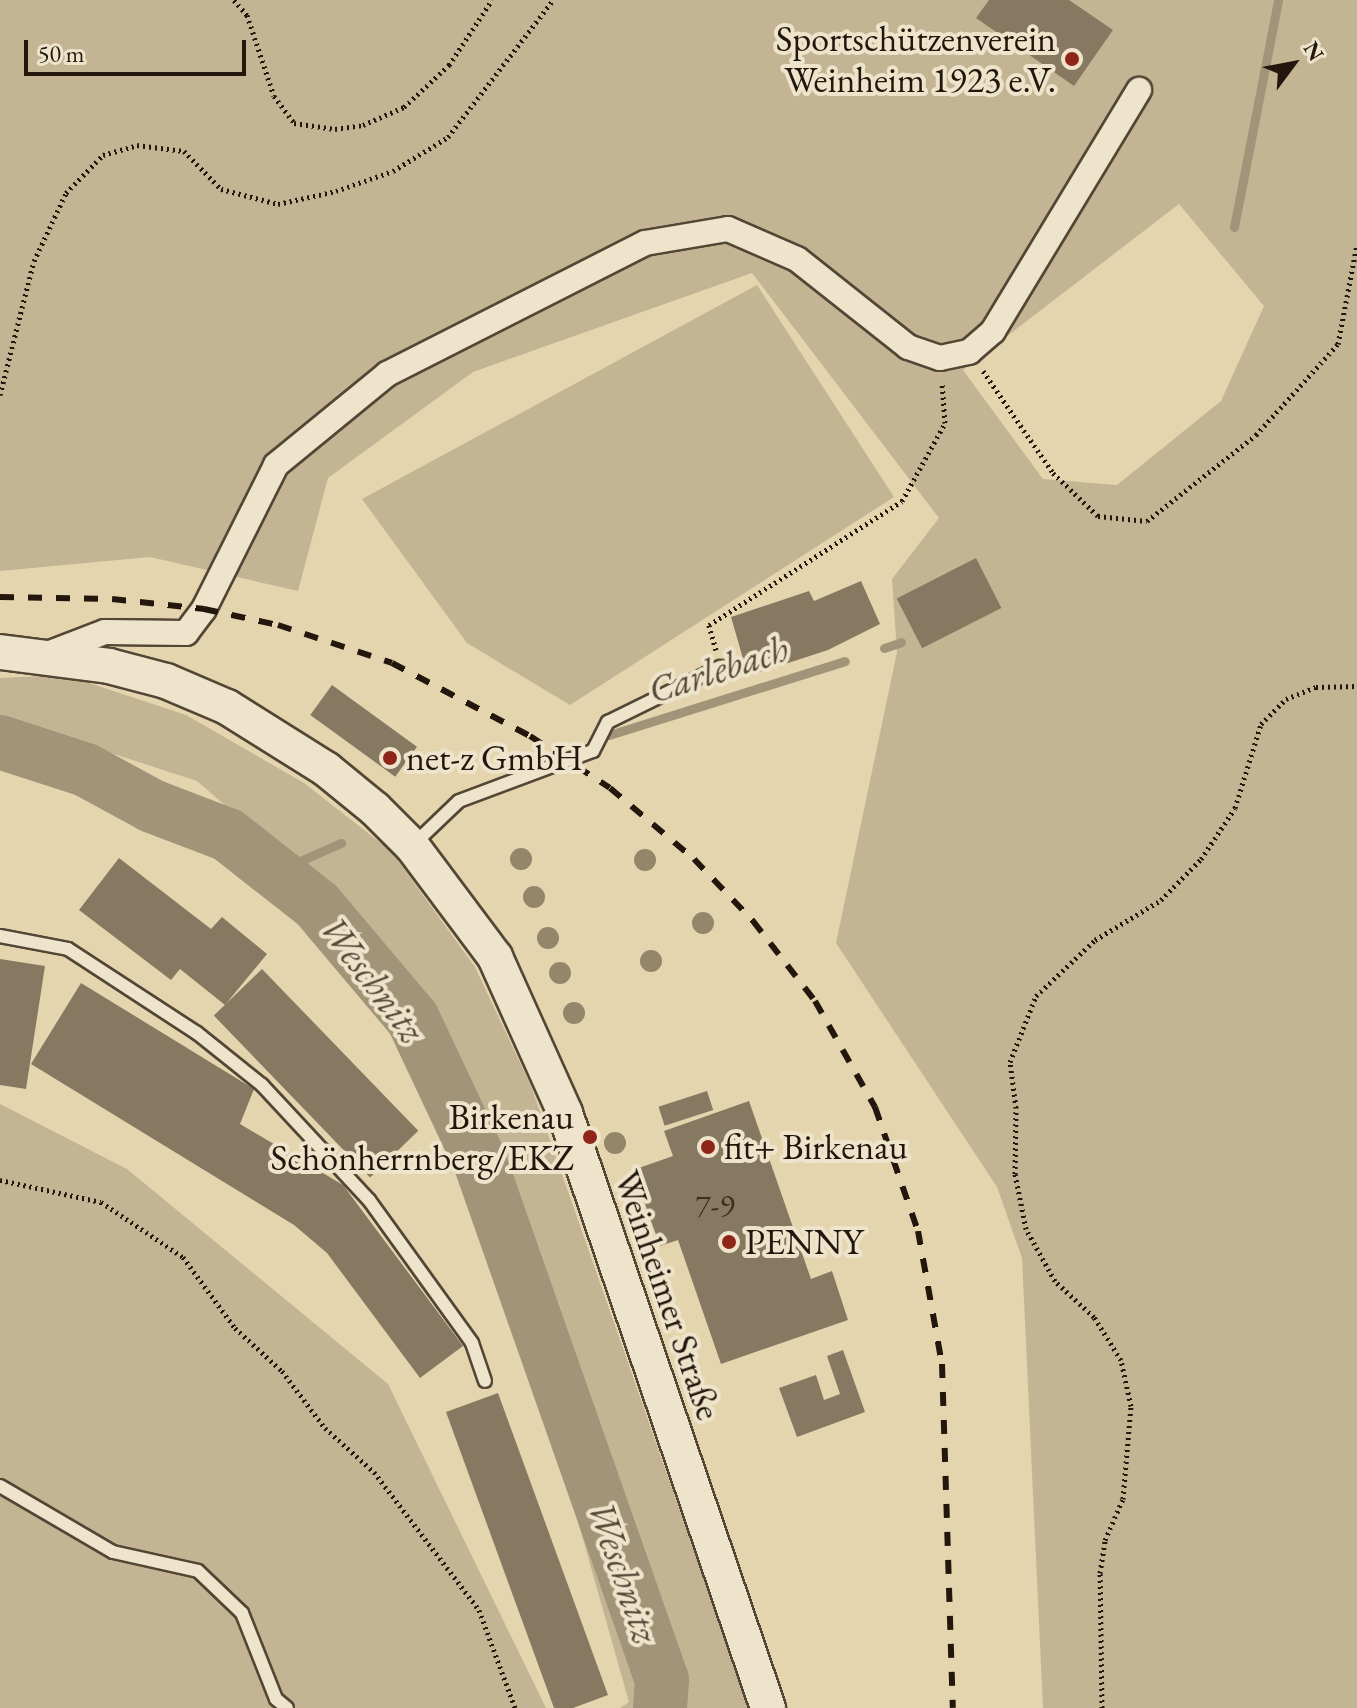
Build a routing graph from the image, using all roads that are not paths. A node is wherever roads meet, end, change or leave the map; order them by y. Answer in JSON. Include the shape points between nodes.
{"nodes":[{"id":1,"x":1139,"y":90,"type":"dead end"},
{"id":2,"x":0,"y":652,"type":"edge"},
{"id":3,"x":45,"y":655,"type":"junction"},
{"id":4,"x":720,"y":667,"type":"road end"},
{"id":5,"x":412,"y":846,"type":"junction"},
{"id":6,"x":0,"y":936,"type":"edge"},
{"id":7,"x":485,"y":1381,"type":"dead end"},
{"id":8,"x":0,"y":1486,"type":"edge"},
{"id":9,"x":287,"y":1708,"type":"edge"},
{"id":10,"x":768,"y":1708,"type":"edge"}],
"edges":[{"from":1,"to":3,"type":"street","via":[[993,331],[969,352],[940,358],[908,347],[797,259],[728,229],[645,243],[387,374],[276,465],[204,609],[186,633],[105,632]]},
{"from":2,"to":3,"type":"main road","name":"Weinheimer Straße"},
{"from":3,"to":5,"type":"main road","name":"Weinheimer Straße","via":[[166,681],[227,707],[326,769]]},
{"from":4,"to":5,"type":"lane","via":[[608,722],[593,751],[459,801]]},
{"from":5,"to":10,"type":"main road","name":"Weinheimer Straße","via":[[495,957],[550,1078]]},
{"from":6,"to":7,"type":"lane","via":[[68,949],[197,1033],[262,1085],[369,1200],[472,1343]]},
{"from":8,"to":9,"type":"lane","via":[[113,1552],[198,1571],[242,1613],[276,1699]]}]}
